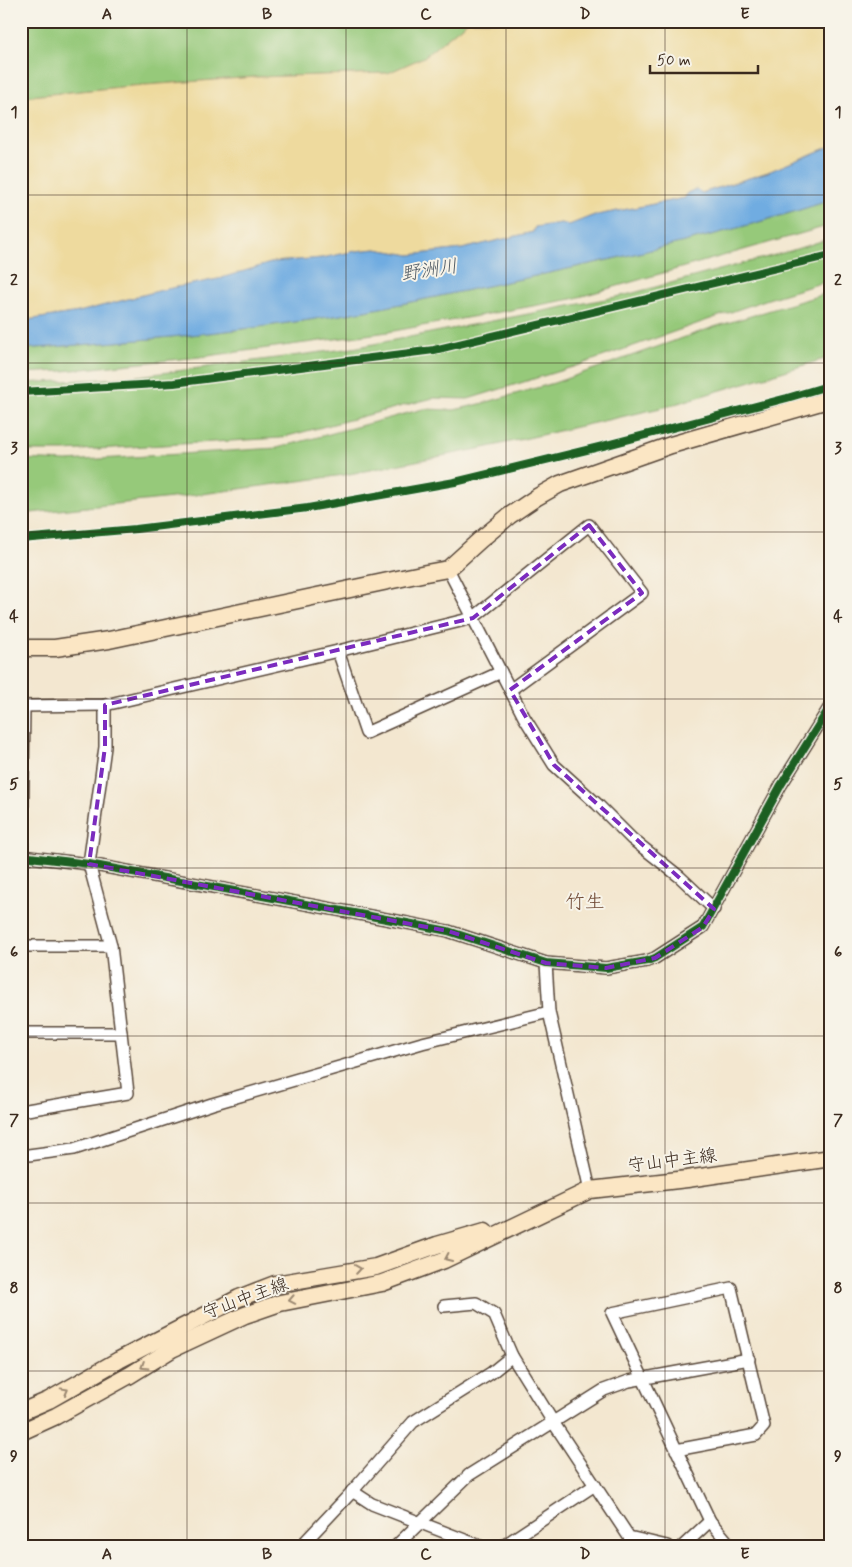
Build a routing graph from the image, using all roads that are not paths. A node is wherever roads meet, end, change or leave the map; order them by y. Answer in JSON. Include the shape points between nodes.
{"nodes":[{"id":1,"x":831,"y":399,"type":"edge"},
{"id":2,"x":448,"y":569,"type":"junction"},
{"id":3,"x":473,"y":618,"type":"junction"},
{"id":4,"x":21,"y":648,"type":"edge"},
{"id":5,"x":338,"y":651,"type":"junction"},
{"id":6,"x":501,"y":672,"type":"junction"},
{"id":7,"x":510,"y":690,"type":"junction"},
{"id":8,"x":104,"y":705,"type":"junction"},
{"id":9,"x":831,"y":705,"type":"edge"},
{"id":10,"x":23,"y":706,"type":"edge"},
{"id":11,"x":22,"y":856,"type":"edge"},
{"id":12,"x":89,"y":864,"type":"junction"},
{"id":13,"x":714,"y":910,"type":"junction"},
{"id":14,"x":21,"y":946,"type":"edge"},
{"id":15,"x":111,"y":946,"type":"junction"},
{"id":16,"x":546,"y":964,"type":"junction"},
{"id":17,"x":549,"y":1012,"type":"junction"},
{"id":18,"x":21,"y":1033,"type":"edge"},
{"id":19,"x":122,"y":1033,"type":"junction"},
{"id":20,"x":21,"y":1111,"type":"edge"},
{"id":21,"x":21,"y":1156,"type":"edge"},
{"id":22,"x":831,"y":1158,"type":"edge"},
{"id":23,"x":590,"y":1190,"type":"junction"},
{"id":24,"x":523,"y":1221,"type":"junction"},
{"id":25,"x":444,"y":1306,"type":"dead end"},
{"id":26,"x":512,"y":1356,"type":"junction"},
{"id":27,"x":748,"y":1359,"type":"junction"},
{"id":28,"x":643,"y":1378,"type":"junction"},
{"id":29,"x":21,"y":1412,"type":"edge"},
{"id":30,"x":553,"y":1422,"type":"junction"},
{"id":31,"x":21,"y":1432,"type":"edge"},
{"id":32,"x":676,"y":1450,"type":"junction"},
{"id":33,"x":595,"y":1485,"type":"junction"},
{"id":34,"x":352,"y":1491,"type":"junction"},
{"id":35,"x":710,"y":1521,"type":"junction"},
{"id":36,"x":420,"y":1523,"type":"junction"},
{"id":37,"x":301,"y":1546,"type":"edge"},
{"id":38,"x":396,"y":1546,"type":"edge"},
{"id":39,"x":480,"y":1546,"type":"edge"},
{"id":40,"x":504,"y":1546,"type":"edge"},
{"id":41,"x":666,"y":1546,"type":"edge"},
{"id":42,"x":683,"y":1546,"type":"edge"},
{"id":43,"x":731,"y":1546,"type":"edge"}],
"edges":[{"from":1,"to":2,"type":"main road","via":[[671,445],[560,484],[509,516]]},
{"from":2,"to":3,"type":"street"},
{"from":2,"to":4,"type":"main road","via":[[109,640],[55,648]]},
{"from":3,"to":5,"type":"street"},
{"from":3,"to":6,"type":"street"},
{"from":3,"to":7,"type":"street","via":[[589,525],[642,593]]},
{"from":5,"to":6,"type":"street","via":[[366,733]]},
{"from":5,"to":8,"type":"street"},
{"from":6,"to":7,"type":"street"},
{"from":7,"to":13,"type":"street","via":[[554,765]]},
{"from":8,"to":10,"type":"street"},
{"from":8,"to":12,"type":"street","via":[[105,747]]},
{"from":9,"to":13,"type":"street","via":[[781,785]]},
{"from":10,"to":11,"type":"street"},
{"from":11,"to":12,"type":"street"},
{"from":12,"to":15,"type":"street"},
{"from":12,"to":16,"type":"street","via":[[448,931]]},
{"from":13,"to":16,"type":"street","via":[[703,927],[648,961],[606,968]]},
{"from":14,"to":15,"type":"street"},
{"from":15,"to":19,"type":"street"},
{"from":16,"to":17,"type":"street"},
{"from":17,"to":21,"type":"street","via":[[422,1043],[212,1104],[74,1150]]},
{"from":17,"to":23,"type":"street"},
{"from":18,"to":19,"type":"street"},
{"from":19,"to":20,"type":"street","via":[[128,1093]]},
{"from":22,"to":23,"type":"main road","name":"守山中主線"},
{"from":23,"to":24,"type":"main road","name":"守山中主線"},
{"from":29,"to":24,"type":"main road","name":"守山中主線","one_way":true,"via":[[239,1298],[275,1284],[376,1267],[437,1245]]},
{"from":24,"to":31,"type":"main road","name":"守山中主線","one_way":true,"via":[[444,1260],[382,1283],[280,1303],[245,1316],[172,1349],[56,1416]]},
{"from":25,"to":26,"type":"street","via":[[476,1304],[494,1314]]},
{"from":26,"to":30,"type":"street"},
{"from":26,"to":34,"type":"street","via":[[413,1422]]},
{"from":27,"to":28,"type":"street"},
{"from":27,"to":28,"type":"street","via":[[731,1288],[612,1313]]},
{"from":27,"to":32,"type":"street","via":[[764,1426],[756,1435]]},
{"from":28,"to":30,"type":"street","via":[[604,1390]]},
{"from":28,"to":32,"type":"street"},
{"from":30,"to":33,"type":"street"},
{"from":30,"to":36,"type":"street","via":[[469,1475]]},
{"from":32,"to":35,"type":"street"},
{"from":33,"to":40,"type":"street"},
{"from":33,"to":41,"type":"street","via":[[629,1537]]},
{"from":34,"to":36,"type":"street","via":[[372,1504]]},
{"from":34,"to":37,"type":"street"},
{"from":35,"to":42,"type":"street"},
{"from":35,"to":43,"type":"street"},
{"from":36,"to":38,"type":"street"},
{"from":36,"to":39,"type":"street"}]}
